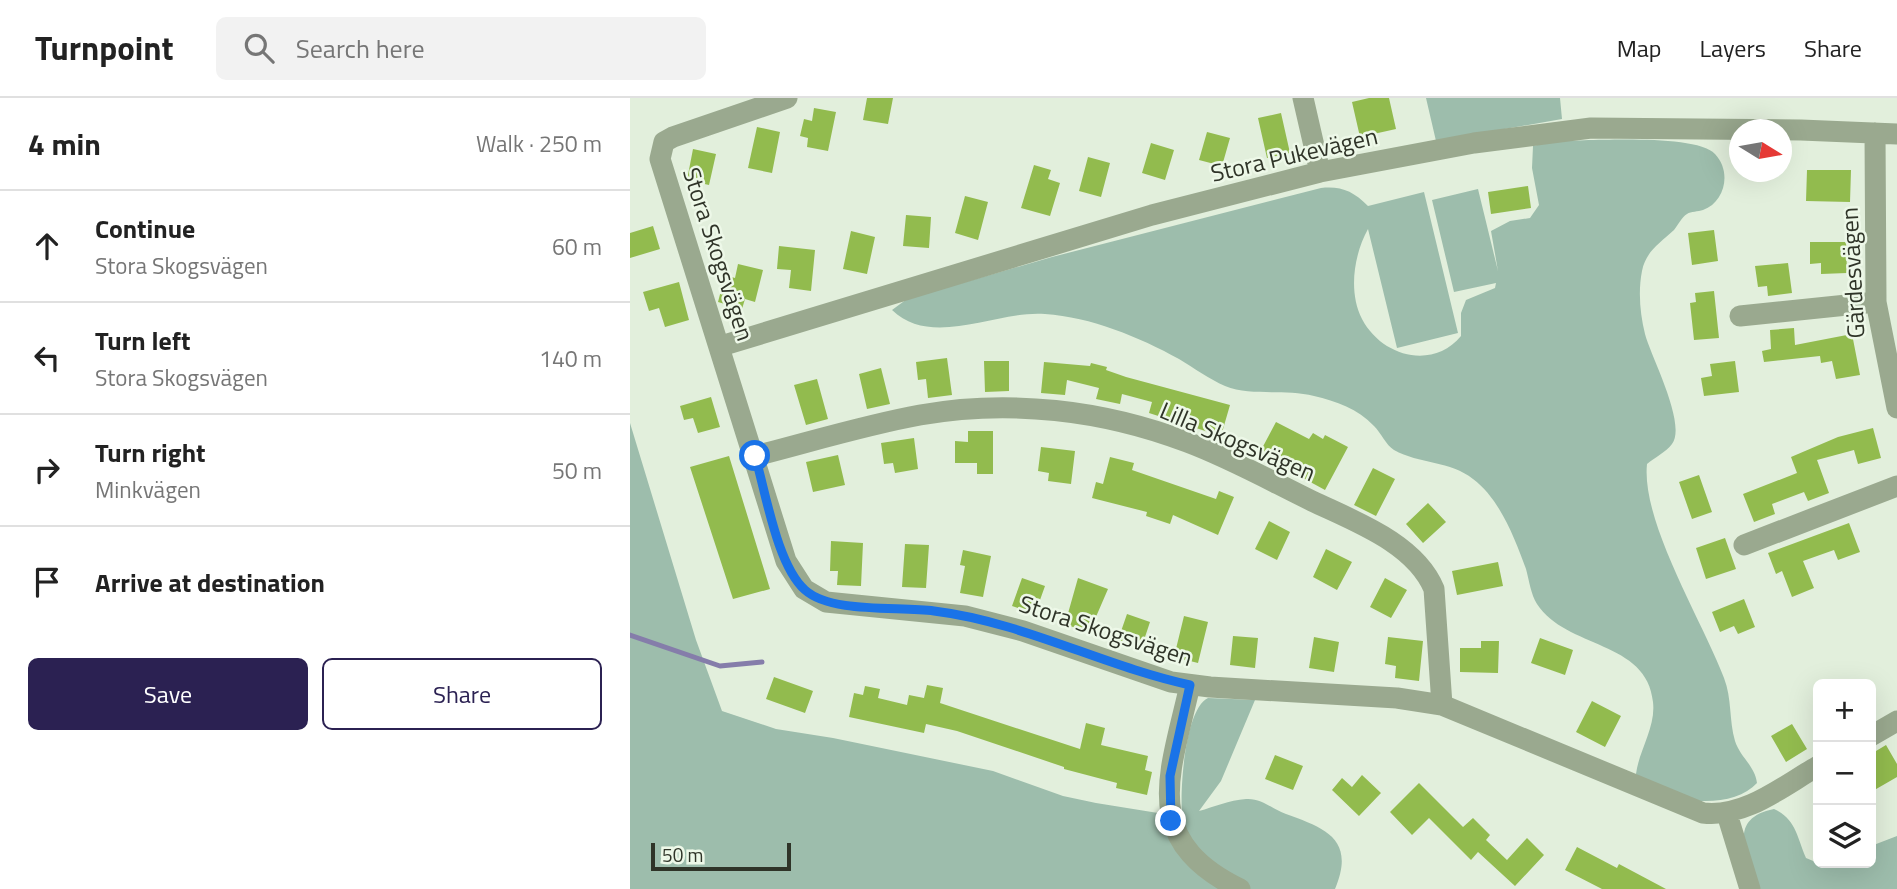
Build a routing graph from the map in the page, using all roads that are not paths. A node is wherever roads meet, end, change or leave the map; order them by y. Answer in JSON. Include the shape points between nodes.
{"nodes":[{"id":1,"x":787,"y":98,"type":"edge"},
{"id":2,"x":1303,"y":98,"type":"edge"},
{"id":3,"x":1875,"y":133,"type":"junction"},
{"id":4,"x":1897,"y":134,"type":"edge"},
{"id":5,"x":1320,"y":172,"type":"junction"},
{"id":6,"x":1876,"y":302,"type":"junction"},
{"id":7,"x":1740,"y":316,"type":"dead end"},
{"id":8,"x":721,"y":346,"type":"junction"},
{"id":9,"x":1897,"y":408,"type":"edge"},
{"id":10,"x":755,"y":456,"type":"junction"},
{"id":11,"x":1897,"y":486,"type":"edge"},
{"id":12,"x":1744,"y":545,"type":"dead end"},
{"id":13,"x":1190,"y":685,"type":"junction"},
{"id":14,"x":1442,"y":705,"type":"junction"},
{"id":15,"x":1897,"y":721,"type":"edge"},
{"id":16,"x":1876,"y":733,"type":"edge"},
{"id":17,"x":1813,"y":769,"type":"edge"},
{"id":18,"x":1727,"y":814,"type":"junction"},
{"id":19,"x":1240,"y":889,"type":"edge"},
{"id":20,"x":1750,"y":889,"type":"edge"}],
"edges":[{"from":1,"to":8,"type":"street","name":"Stora Skogsvägen","via":[[664,142],[660,159]]},
{"from":2,"to":5,"type":"street"},
{"from":3,"to":4,"type":"street","name":"Stora Pukevägen"},
{"from":3,"to":5,"type":"street","name":"Stora Pukevägen","via":[[1572,130],[1496,139]]},
{"from":3,"to":6,"type":"street","name":"Gärdesvägen"},
{"from":5,"to":8,"type":"street","name":"Stora Pukevägen","via":[[1152,215]]},
{"from":6,"to":7,"type":"street"},
{"from":6,"to":9,"type":"street","name":"Gärdesvägen"},
{"from":8,"to":10,"type":"street","name":"Stora Skogsvägen"},
{"from":10,"to":13,"type":"street","name":"Stora Skogsvägen","via":[[786,561],[794,578],[814,597],[842,605],[965,615]]},
{"from":10,"to":14,"type":"street","name":"Lilla Skogsvägen","via":[[900,419],[977,409],[1083,414],[1157,431],[1352,520],[1415,561],[1434,589]]},
{"from":11,"to":12,"type":"street"},
{"from":13,"to":14,"type":"street","name":"Stora Skogsvägen"},
{"from":13,"to":19,"type":"street","via":[[1170,776],[1171,821],[1196,860]]},
{"from":14,"to":18,"type":"street","name":"Stora Skogsvägen","via":[[1690,809]]},
{"from":15,"to":16,"type":"street"},
{"from":17,"to":18,"type":"street"},
{"from":18,"to":20,"type":"street"}]}
